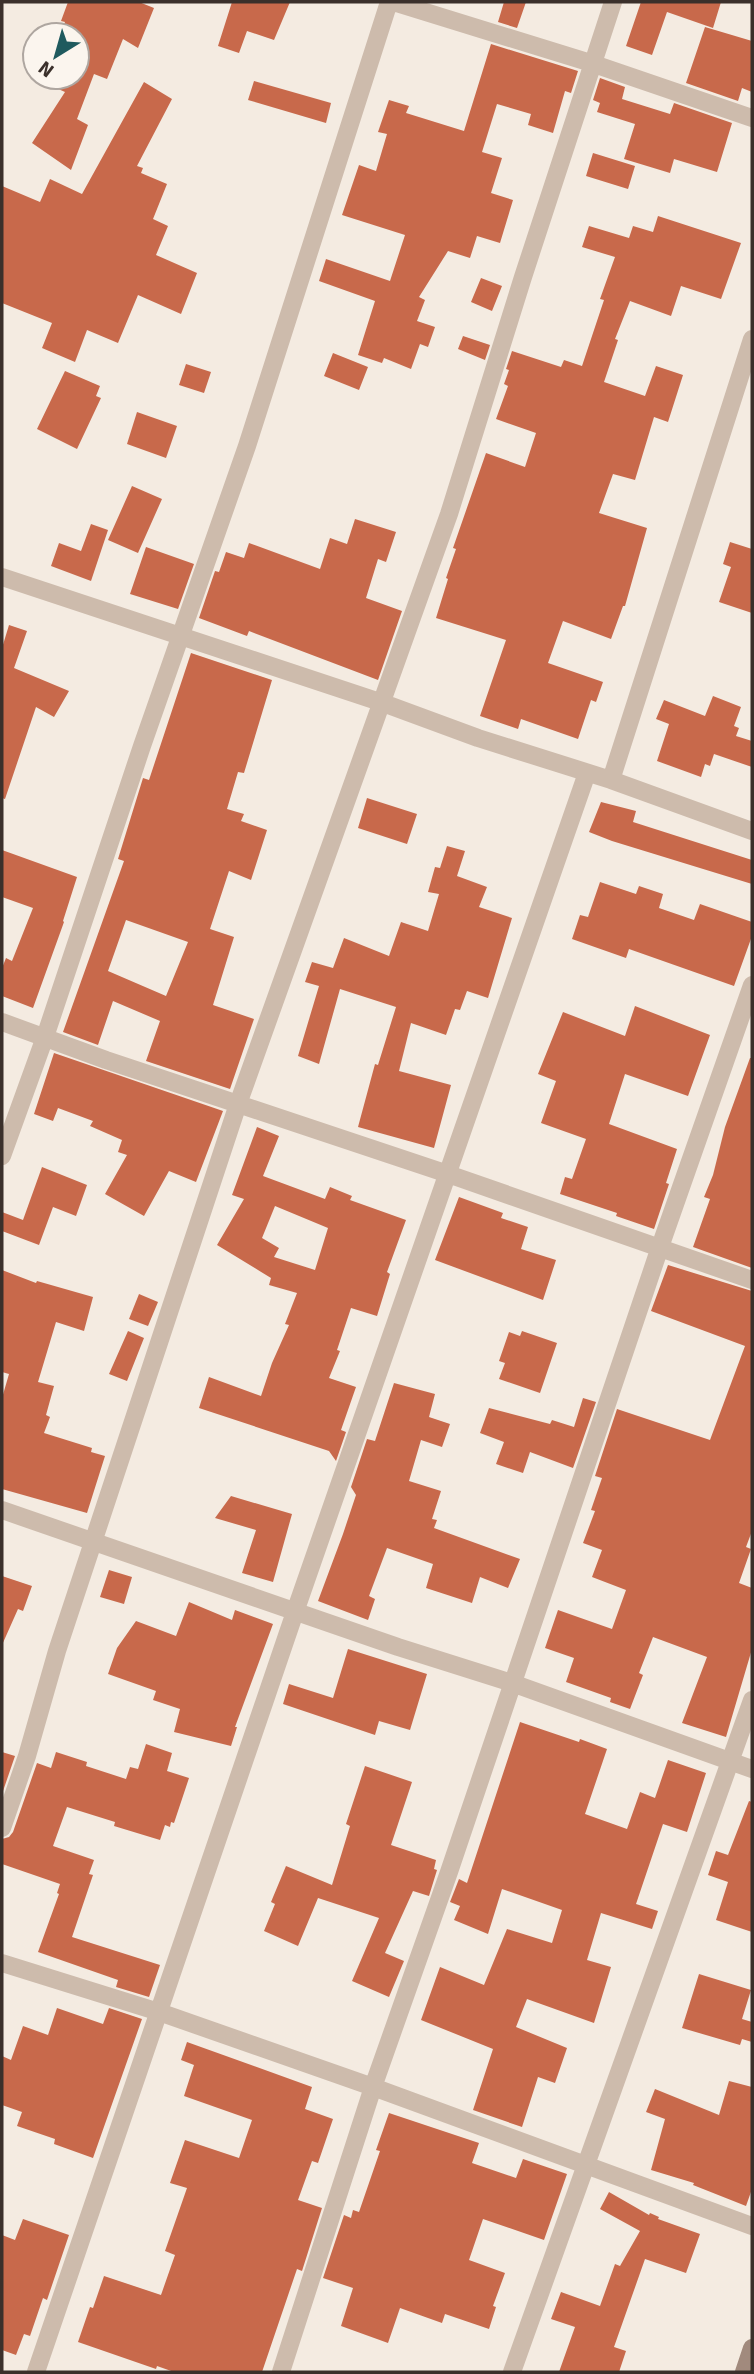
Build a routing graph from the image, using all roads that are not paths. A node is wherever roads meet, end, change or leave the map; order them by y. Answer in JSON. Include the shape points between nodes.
{"nodes":[{"id":1,"x":391,"y":2,"type":"edge"},
{"id":2,"x":613,"y":2,"type":"edge"},
{"id":3,"x":592,"y":63,"type":"junction"},
{"id":4,"x":752,"y":118,"type":"edge"},
{"id":5,"x":752,"y":339,"type":"edge"},
{"id":6,"x":2,"y":577,"type":"edge"},
{"id":7,"x":181,"y":635,"type":"junction"},
{"id":8,"x":383,"y":702,"type":"junction"},
{"id":9,"x":587,"y":773,"type":"junction"},
{"id":10,"x":611,"y":780,"type":"junction"},
{"id":11,"x":752,"y":831,"type":"edge"},
{"id":12,"x":752,"y":985,"type":"edge"},
{"id":13,"x":2,"y":1022,"type":"edge"},
{"id":14,"x":45,"y":1037,"type":"junction"},
{"id":15,"x":237,"y":1104,"type":"junction"},
{"id":16,"x":2,"y":1156,"type":"edge"},
{"id":17,"x":448,"y":1174,"type":"junction"},
{"id":18,"x":660,"y":1247,"type":"junction"},
{"id":19,"x":752,"y":1280,"type":"edge"},
{"id":20,"x":2,"y":1510,"type":"edge"},
{"id":21,"x":93,"y":1543,"type":"junction"},
{"id":22,"x":295,"y":1612,"type":"junction"},
{"id":23,"x":512,"y":1683,"type":"junction"},
{"id":24,"x":752,"y":1700,"type":"edge"},
{"id":25,"x":730,"y":1761,"type":"junction"},
{"id":26,"x":752,"y":1769,"type":"edge"},
{"id":27,"x":2,"y":1828,"type":"edge"},
{"id":28,"x":2,"y":1963,"type":"edge"},
{"id":29,"x":159,"y":2012,"type":"junction"},
{"id":30,"x":373,"y":2087,"type":"junction"},
{"id":31,"x":585,"y":2164,"type":"junction"},
{"id":32,"x":752,"y":2226,"type":"edge"},
{"id":33,"x":752,"y":2348,"type":"edge"},
{"id":34,"x":36,"y":2372,"type":"edge"},
{"id":35,"x":281,"y":2372,"type":"edge"},
{"id":36,"x":512,"y":2372,"type":"edge"},
{"id":37,"x":744,"y":2372,"type":"edge"}],
"edges":[{"from":1,"to":3,"type":"street"},
{"from":1,"to":7,"type":"street"},
{"from":2,"to":3,"type":"street"},
{"from":3,"to":4,"type":"street"},
{"from":3,"to":8,"type":"street","via":[[449,514]]},
{"from":5,"to":10,"type":"street"},
{"from":6,"to":7,"type":"street"},
{"from":7,"to":8,"type":"street"},
{"from":7,"to":14,"type":"street"},
{"from":8,"to":9,"type":"street"},
{"from":8,"to":15,"type":"street"},
{"from":9,"to":10,"type":"street"},
{"from":9,"to":17,"type":"street"},
{"from":10,"to":11,"type":"street"},
{"from":12,"to":18,"type":"street"},
{"from":13,"to":14,"type":"street"},
{"from":14,"to":15,"type":"street"},
{"from":14,"to":16,"type":"street"},
{"from":15,"to":17,"type":"street"},
{"from":15,"to":21,"type":"street"},
{"from":17,"to":18,"type":"street"},
{"from":17,"to":22,"type":"street"},
{"from":18,"to":19,"type":"street"},
{"from":18,"to":23,"type":"street"},
{"from":20,"to":21,"type":"street"},
{"from":21,"to":22,"type":"street"},
{"from":21,"to":27,"type":"street"},
{"from":22,"to":23,"type":"street"},
{"from":22,"to":29,"type":"street"},
{"from":23,"to":25,"type":"street"},
{"from":23,"to":30,"type":"street"},
{"from":24,"to":25,"type":"street"},
{"from":25,"to":26,"type":"street"},
{"from":25,"to":31,"type":"street"},
{"from":28,"to":29,"type":"street"},
{"from":29,"to":30,"type":"street"},
{"from":29,"to":34,"type":"street"},
{"from":30,"to":31,"type":"street"},
{"from":30,"to":35,"type":"street"},
{"from":31,"to":32,"type":"street"},
{"from":31,"to":36,"type":"street"},
{"from":33,"to":37,"type":"street"}]}
